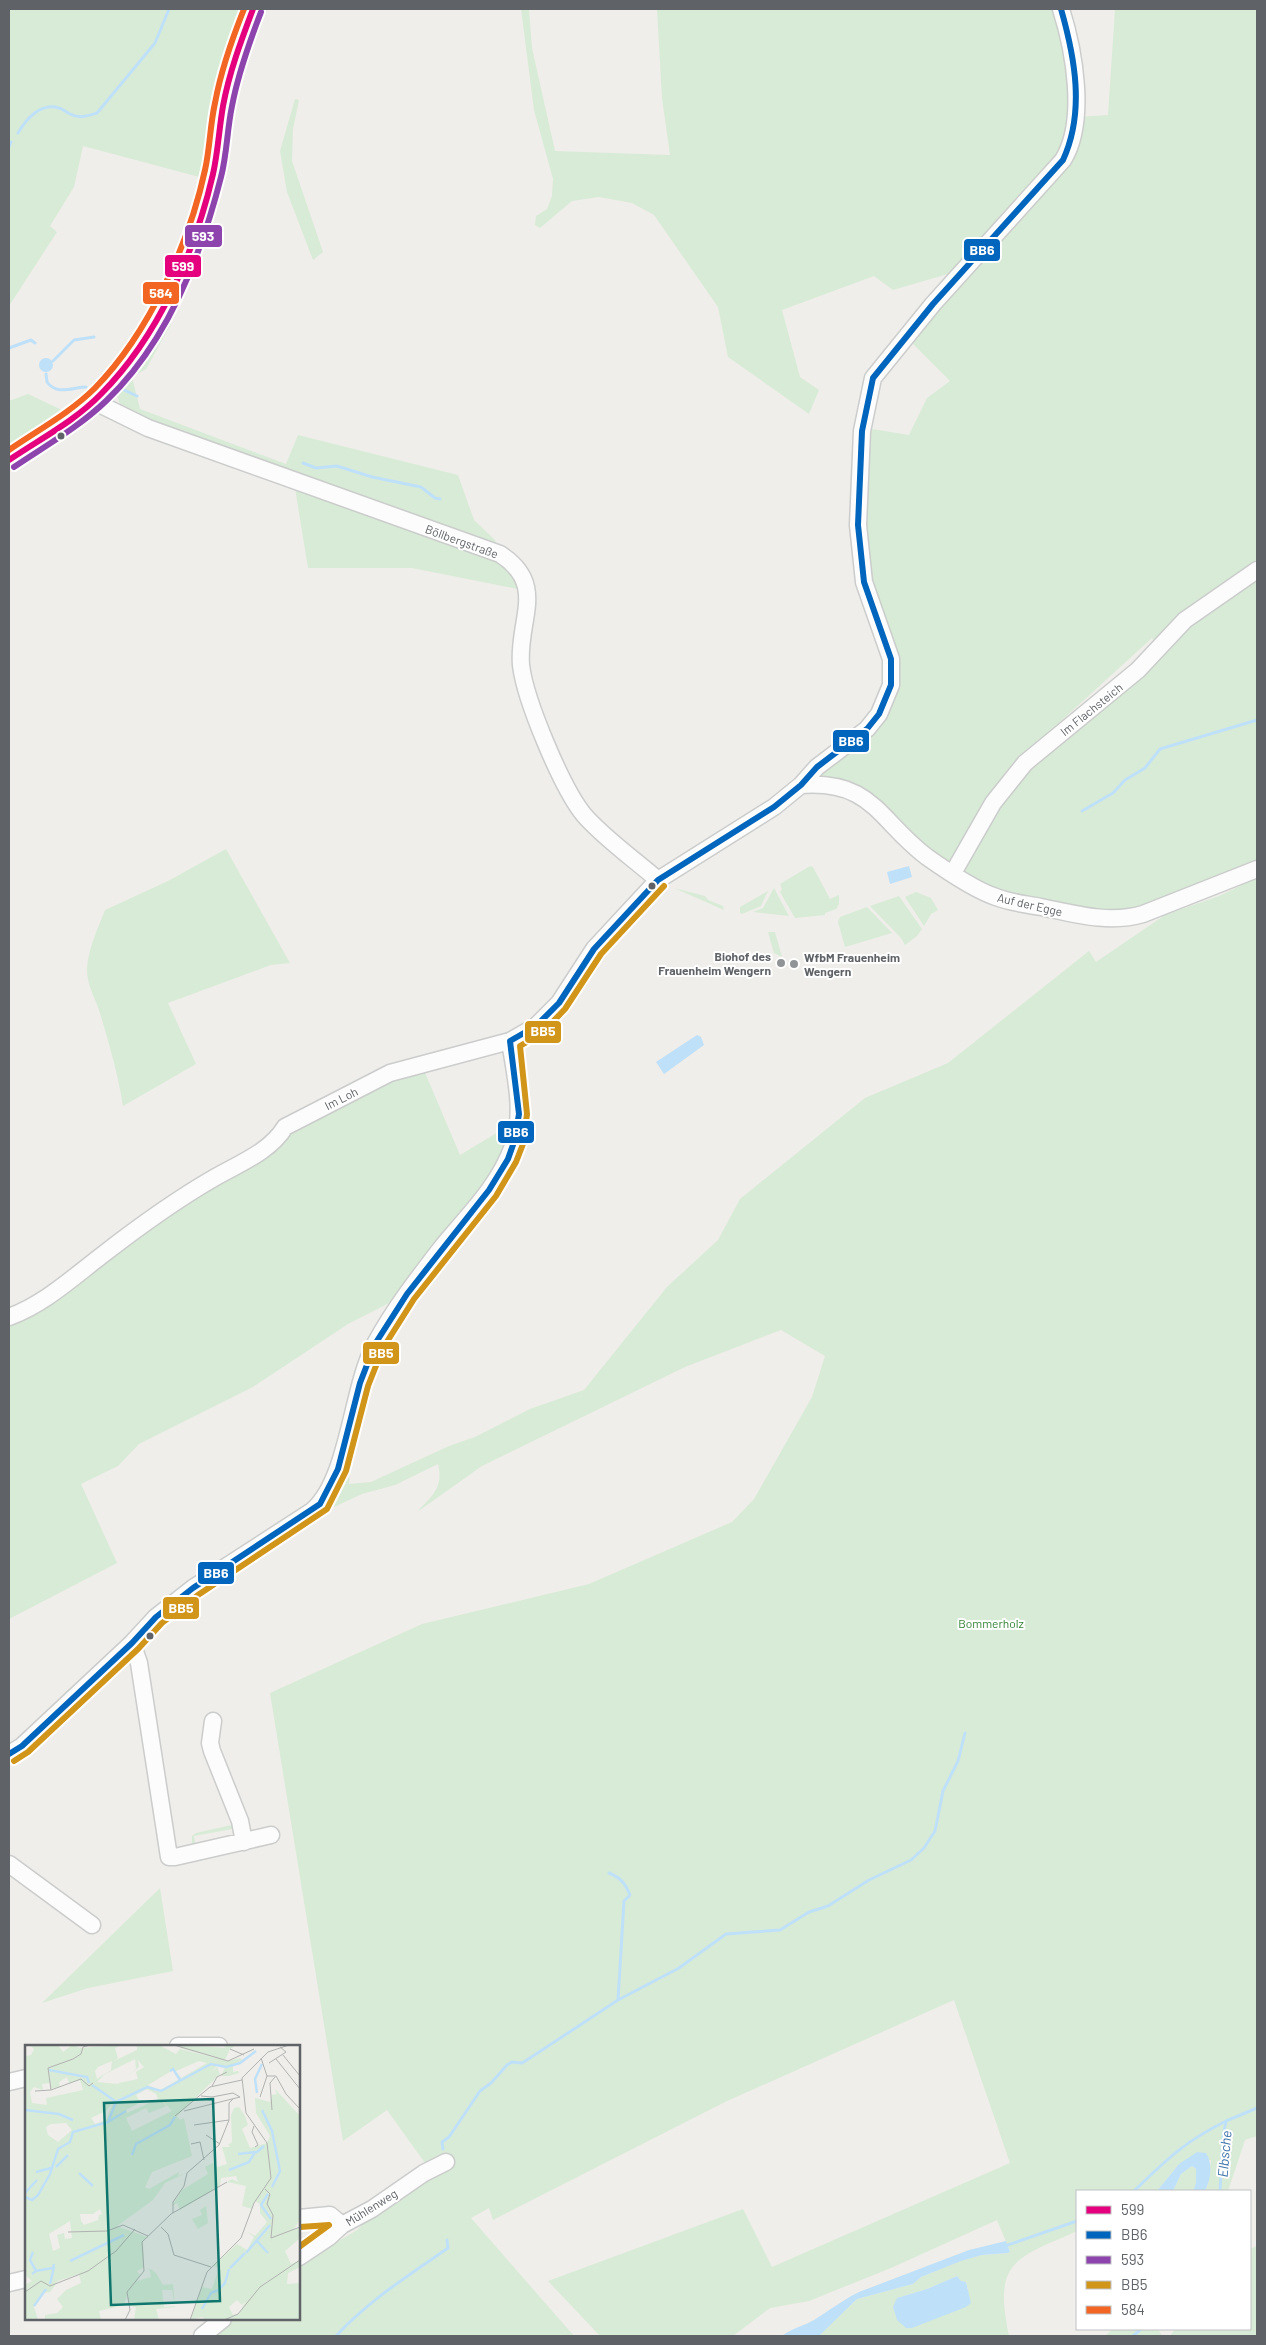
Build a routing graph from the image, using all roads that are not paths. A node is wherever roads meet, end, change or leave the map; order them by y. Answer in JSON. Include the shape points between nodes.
{"nodes":[{"id":1,"x":253,"y":9,"type":"edge"},
{"id":2,"x":1060,"y":9,"type":"edge"},
{"id":3,"x":93,"y":401,"type":"junction"},
{"id":4,"x":9,"y":460,"type":"edge"},
{"id":5,"x":1257,"y":570,"type":"edge"},
{"id":6,"x":801,"y":785,"type":"junction"},
{"id":7,"x":1257,"y":869,"type":"edge"},
{"id":8,"x":953,"y":873,"type":"junction"},
{"id":9,"x":658,"y":880,"type":"junction"},
{"id":10,"x":510,"y":1041,"type":"junction"},
{"id":11,"x":9,"y":1318,"type":"edge"},
{"id":12,"x":132,"y":1644,"type":"junction"},
{"id":13,"x":213,"y":1720,"type":"dead end"},
{"id":14,"x":9,"y":1754,"type":"edge"},
{"id":15,"x":271,"y":1835,"type":"dead end"},
{"id":16,"x":244,"y":1842,"type":"junction"},
{"id":17,"x":9,"y":1864,"type":"edge"},
{"id":18,"x":92,"y":1924,"type":"dead end"},
{"id":19,"x":184,"y":2045,"type":"edge"},
{"id":20,"x":204,"y":2045,"type":"edge"},
{"id":21,"x":25,"y":2078,"type":"edge"},
{"id":22,"x":9,"y":2082,"type":"edge"},
{"id":23,"x":446,"y":2162,"type":"dead end"},
{"id":24,"x":300,"y":2218,"type":"edge"},
{"id":25,"x":342,"y":2225,"type":"junction"},
{"id":26,"x":300,"y":2256,"type":"edge"},
{"id":27,"x":25,"y":2280,"type":"edge"},
{"id":28,"x":9,"y":2283,"type":"edge"},
{"id":29,"x":222,"y":2320,"type":"edge"},
{"id":30,"x":202,"y":2336,"type":"edge"}],
"edges":[{"from":1,"to":3,"type":"main road","via":[[234,60],[223,105],[213,173],[196,233],[139,346],[126,366]]},
{"from":2,"to":6,"type":"street","name":"Im Loh","via":[[1071,42],[1076,80],[1074,132],[1070,148],[1063,160],[933,304],[873,378],[862,431],[859,548],[864,582],[891,659],[891,685],[879,714],[867,729],[817,767]]},
{"from":3,"to":4,"type":"main road"},
{"from":3,"to":9,"type":"street","name":"Böllbergstraße","via":[[148,428],[500,554],[509,560],[524,575],[526,586],[521,644],[526,689],[570,795],[597,827]]},
{"from":5,"to":8,"type":"street","name":"Im Flachsteich","via":[[1185,620],[1138,670],[1025,763],[993,803]]},
{"from":6,"to":8,"type":"street","name":"Auf der Egge","via":[[832,784],[855,792],[884,814],[925,855]]},
{"from":6,"to":9,"type":"street","name":"Im Loh","via":[[774,807]]},
{"from":7,"to":8,"type":"street","name":"Auf der Egge","via":[[1143,914],[1118,919],[1095,918],[995,897]]},
{"from":9,"to":10,"type":"street","name":"Im Loh","via":[[594,949],[559,1003],[536,1026]]},
{"from":10,"to":11,"type":"street","name":"Im Loh","via":[[390,1073],[285,1127],[278,1139],[265,1149],[142,1224],[37,1305]]},
{"from":10,"to":12,"type":"street","via":[[519,1115],[515,1138],[502,1173],[406,1294],[375,1344],[359,1383],[341,1456],[326,1496],[312,1512],[187,1593],[156,1617]]},
{"from":12,"to":14,"type":"street","via":[[22,1746]]},
{"from":12,"to":16,"type":"street","via":[[139,1663],[169,1857]]},
{"from":13,"to":16,"type":"street","via":[[212,1751],[240,1821]]},
{"from":15,"to":16,"type":"street"},
{"from":17,"to":18,"type":"street"},
{"from":19,"to":20,"type":"street"},
{"from":21,"to":22,"type":"street"},
{"from":23,"to":25,"type":"street","name":"Mühlenweg"},
{"from":24,"to":25,"type":"street","via":[[330,2215]]},
{"from":25,"to":26,"type":"street","name":"Mühlenweg"},
{"from":27,"to":28,"type":"street"},
{"from":29,"to":30,"type":"street"}]}
